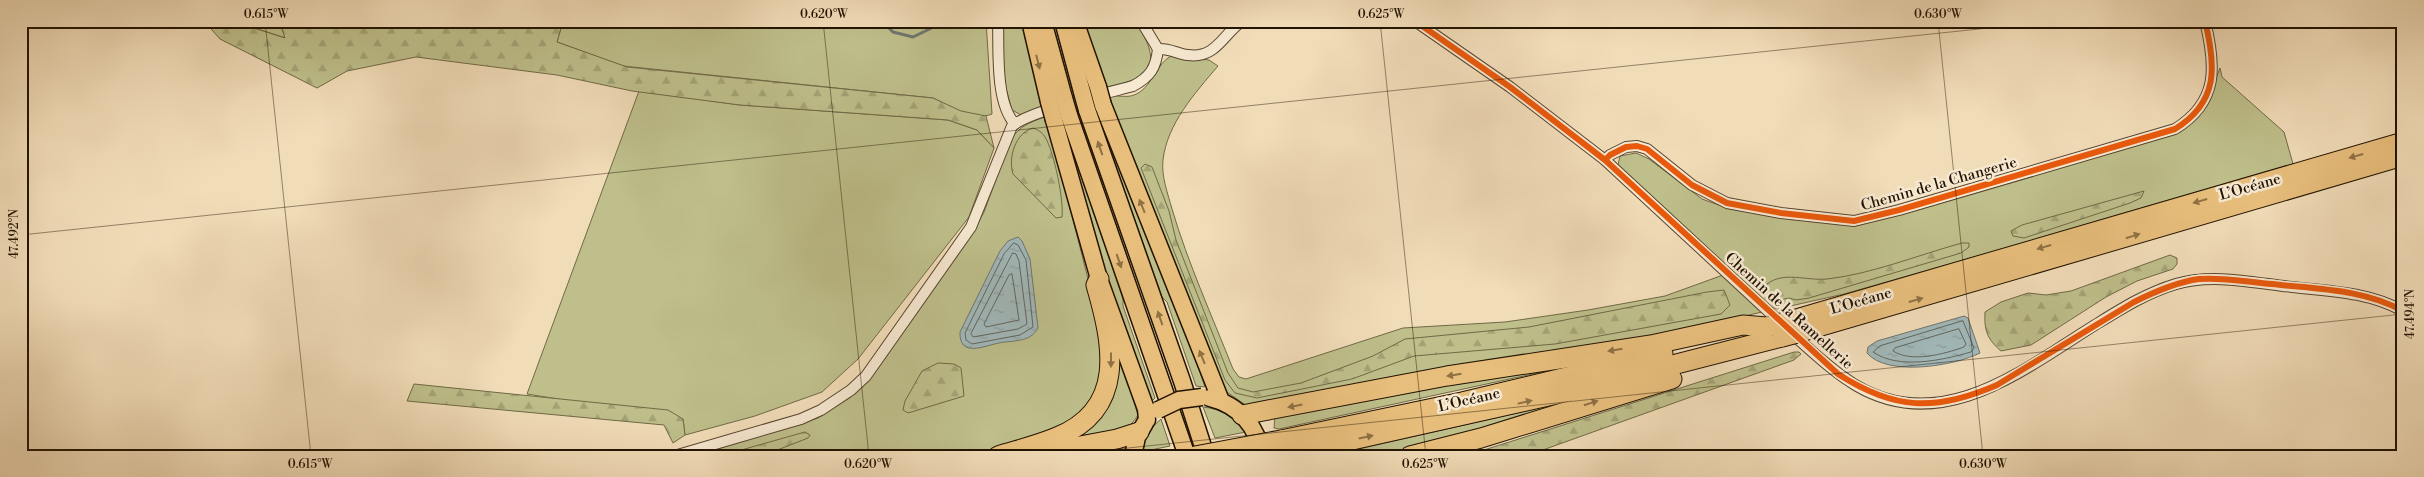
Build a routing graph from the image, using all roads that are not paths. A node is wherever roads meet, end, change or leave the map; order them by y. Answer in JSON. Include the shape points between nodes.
{"nodes":[{"id":1,"x":998,"y":21,"type":"edge"},
{"id":2,"x":1030,"y":21,"type":"edge"},
{"id":3,"x":1043,"y":21,"type":"edge"},
{"id":4,"x":1063,"y":21,"type":"edge"},
{"id":5,"x":1075,"y":21,"type":"edge"},
{"id":6,"x":1141,"y":21,"type":"edge"},
{"id":7,"x":1242,"y":21,"type":"edge"},
{"id":8,"x":1415,"y":21,"type":"edge"},
{"id":9,"x":2205,"y":21,"type":"edge"},
{"id":10,"x":1158,"y":49,"type":"junction"},
{"id":11,"x":1090,"y":90,"type":"junction"},
{"id":12,"x":1056,"y":100,"type":"junction"},
{"id":13,"x":1061,"y":118,"type":"junction"},
{"id":14,"x":1014,"y":124,"type":"junction"},
{"id":15,"x":2403,"y":142,"type":"edge"},
{"id":16,"x":2403,"y":156,"type":"edge"},
{"id":17,"x":1604,"y":160,"type":"junction"},
{"id":18,"x":1100,"y":279,"type":"junction"},
{"id":19,"x":2403,"y":311,"type":"edge"},
{"id":20,"x":1783,"y":331,"type":"junction"},
{"id":21,"x":1221,"y":401,"type":"junction"},
{"id":22,"x":1242,"y":415,"type":"junction"},
{"id":23,"x":1148,"y":421,"type":"junction"},
{"id":24,"x":1282,"y":450,"type":"edge"},
{"id":25,"x":674,"y":456,"type":"edge"},
{"id":26,"x":998,"y":456,"type":"edge"},
{"id":27,"x":1028,"y":456,"type":"edge"},
{"id":28,"x":1133,"y":456,"type":"edge"},
{"id":29,"x":1187,"y":456,"type":"edge"},
{"id":30,"x":1194,"y":456,"type":"edge"},
{"id":31,"x":1206,"y":456,"type":"edge"},
{"id":32,"x":1262,"y":456,"type":"edge"},
{"id":33,"x":1410,"y":456,"type":"edge"}],
"edges":[{"from":1,"to":14,"type":"street","via":[[1001,86]]},
{"from":2,"to":12,"type":"highway","one_way":true},
{"from":3,"to":12,"type":"highway"},
{"from":4,"to":11,"type":"highway"},
{"from":5,"to":11,"type":"highway"},
{"from":6,"to":10,"type":"street"},
{"from":7,"to":10,"type":"street","via":[[1205,55],[1188,56],[1166,48]]},
{"from":8,"to":17,"type":"street","name":"Chemin de la Ramellerie","via":[[1510,87]]},
{"from":9,"to":17,"type":"street","name":"Chemin de la Changerie","via":[[2213,64],[2208,90],[2193,115],[2175,129],[1854,221],[1727,203],[1692,185],[1647,149],[1637,146],[1626,147]]},
{"from":10,"to":14,"type":"street","via":[[1153,71],[1145,80]]},
{"from":21,"to":11,"type":"highway","one_way":true,"bridge":true,"via":[[1104,105]]},
{"from":31,"to":11,"type":"highway","one_way":true,"bridge":true,"via":[[1087,110]]},
{"from":12,"to":13,"type":"highway","bridge":true},
{"from":13,"to":18,"type":"highway"},
{"from":13,"to":29,"type":"highway","one_way":true},
{"from":14,"to":25,"type":"street","via":[[971,227],[866,376],[838,400],[801,419]]},
{"from":15,"to":20,"type":"highway","name":"L’Océane","one_way":true},
{"from":20,"to":16,"type":"highway","name":"L’Océane","one_way":true},
{"from":17,"to":19,"type":"street","name":"Chemin de la Ramellerie","via":[[1838,374],[1872,394],[1901,402],[1955,401],[1976,394],[1997,385],[2134,302],[2154,292],[2199,279],[2354,294]]},
{"from":18,"to":23,"type":"highway"},
{"from":18,"to":26,"type":"highway","one_way":true,"via":[[1096,285],[1111,359],[1101,400],[1072,430]]},
{"from":20,"to":22,"type":"highway","one_way":true,"via":[[1743,324],[1651,345],[1447,376]]},
{"from":20,"to":24,"type":"highway","name":"L’Océane","via":[[1518,389]]},
{"from":33,"to":20,"type":"highway","one_way":true,"via":[[1481,438]]},
{"from":21,"to":22,"type":"highway"},
{"from":21,"to":23,"type":"highway","bridge":true,"via":[[1202,397],[1179,400]]},
{"from":22,"to":32,"type":"highway","via":[[1255,433]]},
{"from":23,"to":27,"type":"highway","via":[[1117,439]]},
{"from":23,"to":28,"type":"highway"},
{"from":24,"to":30,"type":"highway","name":"L’Océane","bridge":true}]}
